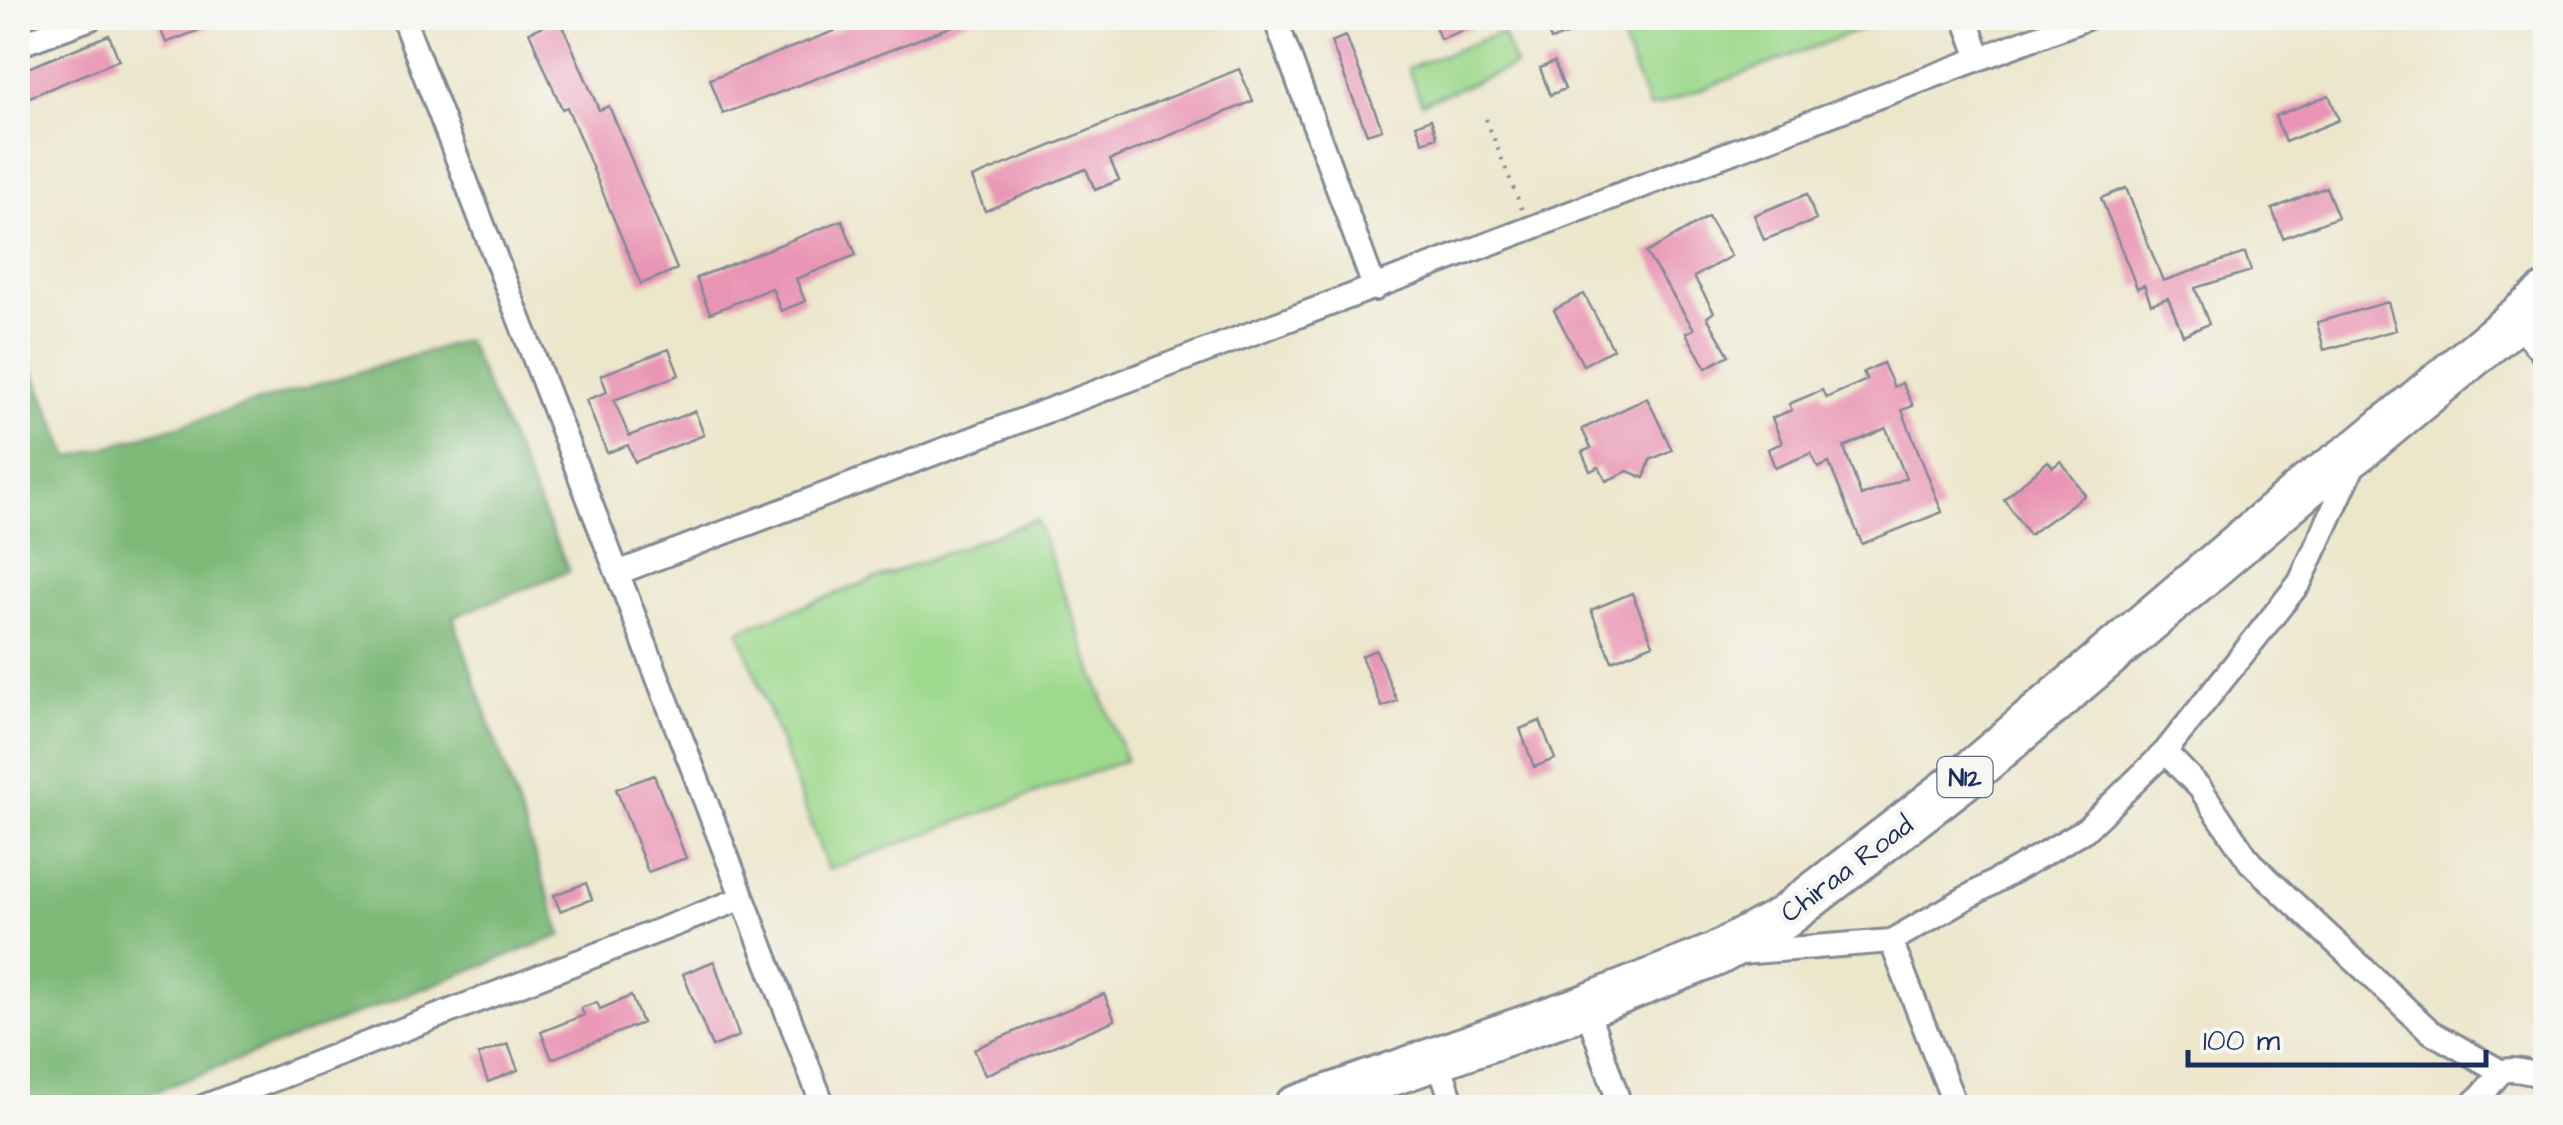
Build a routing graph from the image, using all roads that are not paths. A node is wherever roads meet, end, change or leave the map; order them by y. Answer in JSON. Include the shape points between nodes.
{"nodes":[{"id":1,"x":91,"y":18,"type":"edge"},
{"id":2,"x":403,"y":18,"type":"edge"},
{"id":3,"x":1275,"y":18,"type":"edge"},
{"id":4,"x":1965,"y":18,"type":"edge"},
{"id":5,"x":2087,"y":18,"type":"edge"},
{"id":6,"x":18,"y":45,"type":"edge"},
{"id":7,"x":1980,"y":58,"type":"junction"},
{"id":8,"x":1375,"y":289,"type":"junction"},
{"id":9,"x":2530,"y":307,"type":"edge"},
{"id":10,"x":2546,"y":357,"type":"edge"},
{"id":11,"x":2361,"y":448,"type":"junction"},
{"id":12,"x":620,"y":572,"type":"junction"},
{"id":13,"x":2165,"y":752,"type":"junction"},
{"id":14,"x":744,"y":898,"type":"junction"},
{"id":15,"x":1891,"y":940,"type":"junction"},
{"id":16,"x":1715,"y":955,"type":"junction"},
{"id":17,"x":1586,"y":1006,"type":"junction"},
{"id":18,"x":1438,"y":1058,"type":"junction"},
{"id":19,"x":2500,"y":1071,"type":"junction"},
{"id":20,"x":2546,"y":1077,"type":"edge"},
{"id":21,"x":200,"y":1108,"type":"edge"},
{"id":22,"x":824,"y":1108,"type":"edge"},
{"id":23,"x":1295,"y":1108,"type":"edge"},
{"id":24,"x":1454,"y":1108,"type":"edge"},
{"id":25,"x":1621,"y":1108,"type":"edge"},
{"id":26,"x":1956,"y":1108,"type":"edge"},
{"id":27,"x":2466,"y":1108,"type":"edge"}],
"edges":[{"from":1,"to":6,"type":"street"},
{"from":2,"to":12,"type":"street"},
{"from":3,"to":8,"type":"street"},
{"from":4,"to":7,"type":"street"},
{"from":5,"to":7,"type":"street"},
{"from":7,"to":8,"type":"street"},
{"from":8,"to":12,"type":"street"},
{"from":9,"to":10,"type":"street"},
{"from":9,"to":11,"type":"highway","name":"Chiraa Road","number":"N12"},
{"from":11,"to":13,"type":"street","via":[[2300,582]]},
{"from":11,"to":16,"type":"highway","name":"Chiraa Road","number":"N12","via":[[1963,779],[1782,918]]},
{"from":12,"to":14,"type":"street"},
{"from":13,"to":15,"type":"street","via":[[2085,830]]},
{"from":13,"to":19,"type":"street","via":[[2200,788],[2250,862],[2431,1032]]},
{"from":14,"to":21,"type":"street"},
{"from":14,"to":22,"type":"street"},
{"from":15,"to":16,"type":"street"},
{"from":15,"to":26,"type":"street"},
{"from":16,"to":17,"type":"highway","name":"Chiraa Road","number":"N12"},
{"from":17,"to":18,"type":"highway","name":"Chiraa Road","number":"N12"},
{"from":17,"to":25,"type":"street"},
{"from":18,"to":23,"type":"highway","name":"Chiraa Road","number":"N12"},
{"from":18,"to":24,"type":"street"},
{"from":19,"to":20,"type":"street","via":[[2515,1067]]},
{"from":19,"to":27,"type":"street"}]}
